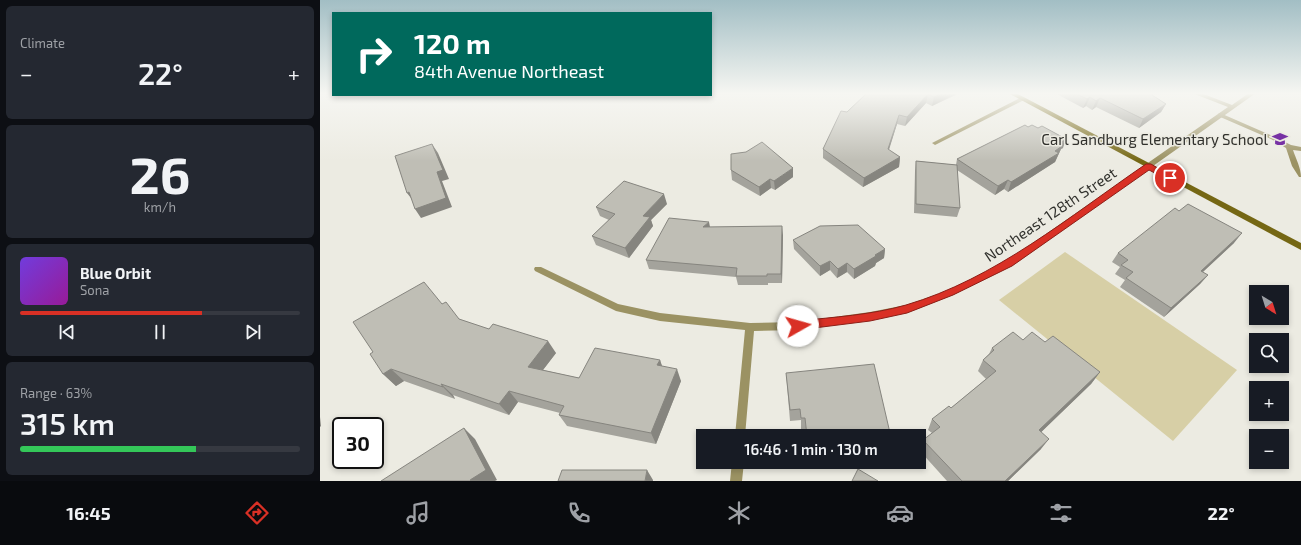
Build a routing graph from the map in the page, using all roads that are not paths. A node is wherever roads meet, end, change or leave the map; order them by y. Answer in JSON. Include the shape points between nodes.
{"nodes":[{"id":1,"x":989,"y":115,"type":"edge"},
{"id":2,"x":1053,"y":115,"type":"edge"},
{"id":3,"x":1220,"y":115,"type":"edge"},
{"id":4,"x":1221,"y":115,"type":"edge"},
{"id":5,"x":934,"y":143,"type":"dead end"},
{"id":6,"x":1289,"y":147,"type":"junction"},
{"id":7,"x":1301,"y":149,"type":"edge"},
{"id":8,"x":1148,"y":166,"type":"junction"},
{"id":9,"x":1301,"y":175,"type":"edge"},
{"id":10,"x":1301,"y":247,"type":"edge"},
{"id":11,"x":538,"y":269,"type":"dead end"},
{"id":12,"x":750,"y":327,"type":"junction"},
{"id":13,"x":741,"y":429,"type":"edge"},
{"id":14,"x":737,"y":469,"type":"edge"},
{"id":15,"x":736,"y":481,"type":"edge"}],
"edges":[{"from":1,"to":5,"type":"street"},
{"from":2,"to":8,"type":"street"},
{"from":3,"to":8,"type":"street","name":"Northeast 128th Street"},
{"from":4,"to":6,"type":"street"},
{"from":6,"to":7,"type":"street"},
{"from":6,"to":9,"type":"street","via":[[1294,166]]},
{"from":8,"to":10,"type":"street"},
{"from":8,"to":12,"type":"street","name":"Northeast 128th Street","via":[[1009,264],[950,293],[907,309],[870,316],[798,326]]},
{"from":11,"to":12,"type":"street","name":"Northeast 128th Street","via":[[616,307],[660,317]]},
{"from":12,"to":13,"type":"street"},
{"from":14,"to":15,"type":"street"}]}
